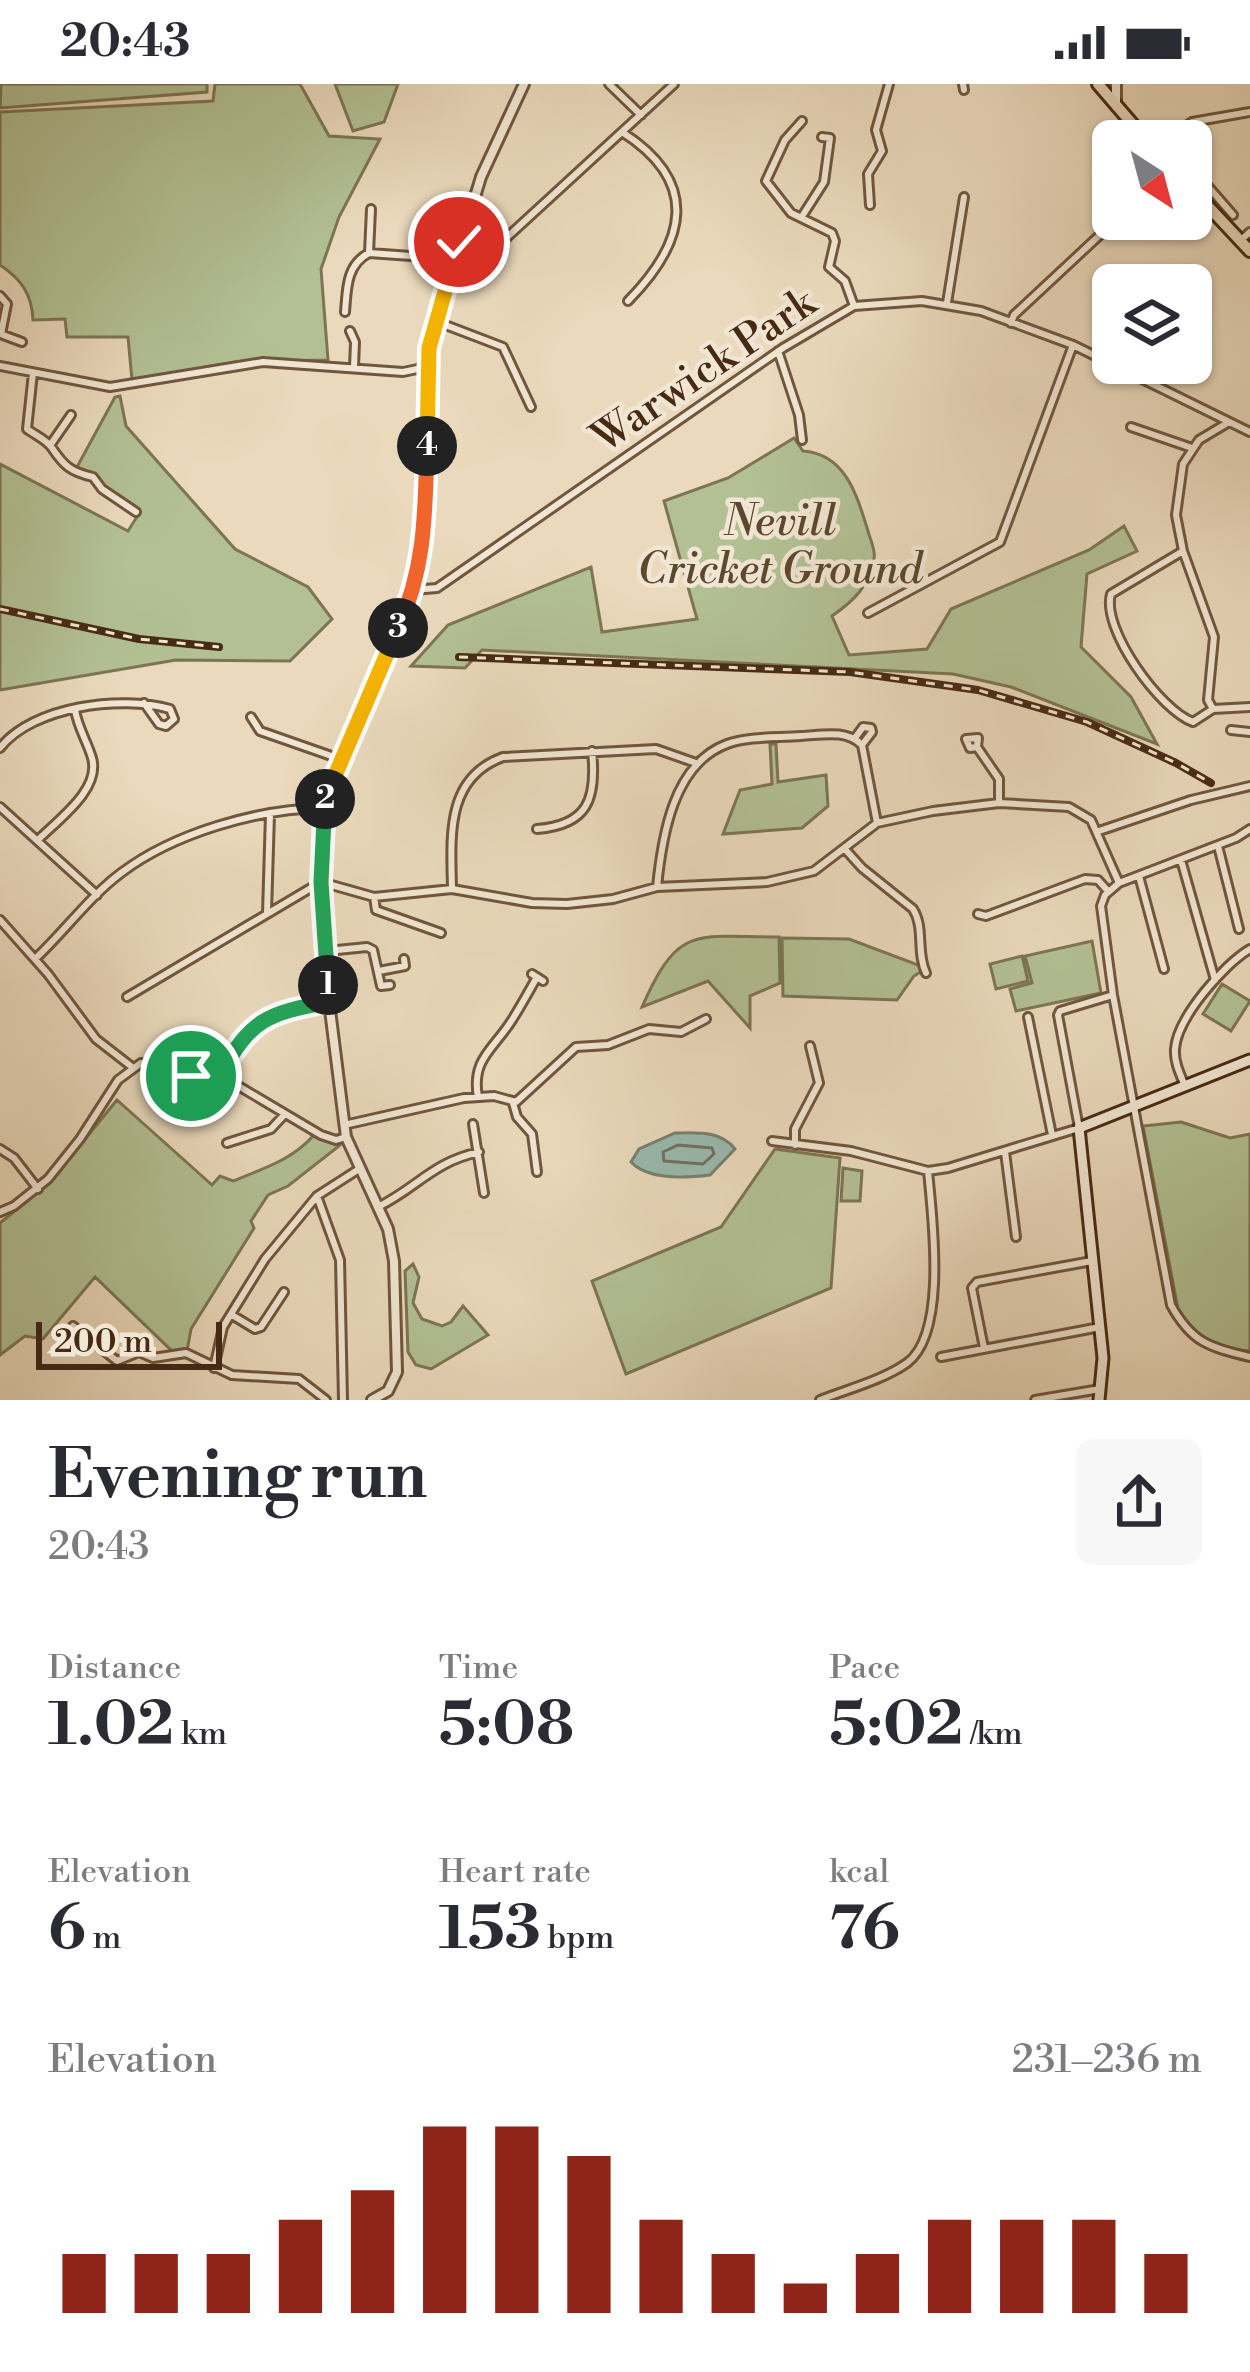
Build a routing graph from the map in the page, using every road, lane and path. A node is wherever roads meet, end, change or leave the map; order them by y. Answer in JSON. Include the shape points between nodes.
{"nodes":[{"id":1,"x":524,"y":84,"type":"edge"},
{"id":2,"x":609,"y":84,"type":"edge"},
{"id":3,"x":674,"y":84,"type":"edge"},
{"id":4,"x":890,"y":84,"type":"edge"},
{"id":5,"x":1098,"y":84,"type":"edge"},
{"id":6,"x":1116,"y":84,"type":"edge"},
{"id":7,"x":1116,"y":106,"type":"junction"},
{"id":8,"x":1250,"y":112,"type":"edge"},
{"id":9,"x":641,"y":115,"type":"junction"},
{"id":10,"x":1128,"y":120,"type":"edge"},
{"id":11,"x":1204,"y":120,"type":"edge"},
{"id":12,"x":802,"y":121,"type":"dead end"},
{"id":13,"x":622,"y":132,"type":"junction"},
{"id":14,"x":822,"y":136,"type":"dead end"},
{"id":15,"x":1212,"y":191,"type":"edge"},
{"id":16,"x":964,"y":197,"type":"dead end"},
{"id":17,"x":870,"y":205,"type":"dead end"},
{"id":18,"x":1212,"y":207,"type":"edge"},
{"id":19,"x":371,"y":209,"type":"dead end"},
{"id":20,"x":1233,"y":215,"type":"dead end"},
{"id":21,"x":801,"y":218,"type":"junction"},
{"id":22,"x":1245,"y":237,"type":"edge"},
{"id":23,"x":1094,"y":240,"type":"edge"},
{"id":24,"x":1250,"y":251,"type":"edge"},
{"id":25,"x":369,"y":253,"type":"junction"},
{"id":26,"x":453,"y":260,"type":"junction"},
{"id":27,"x":0,"y":296,"type":"edge"},
{"id":28,"x":443,"y":296,"type":"junction"},
{"id":29,"x":628,"y":301,"type":"dead end"},
{"id":30,"x":946,"y":303,"type":"junction"},
{"id":31,"x":854,"y":306,"type":"junction"},
{"id":32,"x":345,"y":312,"type":"dead end"},
{"id":33,"x":435,"y":320,"type":"junction"},
{"id":34,"x":1011,"y":323,"type":"junction"},
{"id":35,"x":350,"y":331,"type":"dead end"},
{"id":36,"x":1,"y":334,"type":"edge"},
{"id":37,"x":22,"y":342,"type":"dead end"},
{"id":38,"x":1072,"y":345,"type":"junction"},
{"id":39,"x":778,"y":351,"type":"junction"},
{"id":40,"x":0,"y":366,"type":"edge"},
{"id":41,"x":355,"y":367,"type":"junction"},
{"id":42,"x":427,"y":367,"type":"junction"},
{"id":43,"x":33,"y":373,"type":"junction"},
{"id":44,"x":531,"y":407,"type":"dead end"},
{"id":45,"x":71,"y":416,"type":"dead end"},
{"id":46,"x":1250,"y":418,"type":"edge"},
{"id":47,"x":1233,"y":424,"type":"junction"},
{"id":48,"x":1131,"y":427,"type":"dead end"},
{"id":49,"x":1250,"y":432,"type":"edge"},
{"id":50,"x":802,"y":440,"type":"dead end"},
{"id":51,"x":51,"y":444,"type":"junction"},
{"id":52,"x":1192,"y":448,"type":"junction"},
{"id":53,"x":136,"y":512,"type":"dead end"},
{"id":54,"x":1183,"y":551,"type":"junction"},
{"id":55,"x":413,"y":590,"type":"junction"},
{"id":56,"x":868,"y":614,"type":"dead end"},
{"id":57,"x":144,"y":704,"type":"junction"},
{"id":58,"x":1250,"y":707,"type":"edge"},
{"id":59,"x":74,"y":710,"type":"junction"},
{"id":60,"x":1214,"y":710,"type":"junction"},
{"id":61,"x":251,"y":717,"type":"dead end"},
{"id":62,"x":1231,"y":730,"type":"dead end"},
{"id":63,"x":1250,"y":732,"type":"edge"},
{"id":64,"x":855,"y":738,"type":"junction"},
{"id":65,"x":862,"y":745,"type":"junction"},
{"id":66,"x":977,"y":747,"type":"dead end"},
{"id":67,"x":0,"y":748,"type":"edge"},
{"id":68,"x":592,"y":751,"type":"junction"},
{"id":69,"x":340,"y":759,"type":"junction"},
{"id":70,"x":696,"y":764,"type":"junction"},
{"id":71,"x":1250,"y":786,"type":"edge"},
{"id":72,"x":999,"y":803,"type":"junction"},
{"id":73,"x":0,"y":807,"type":"edge"},
{"id":74,"x":323,"y":808,"type":"junction"},
{"id":75,"x":270,"y":814,"type":"junction"},
{"id":76,"x":877,"y":823,"type":"junction"},
{"id":77,"x":537,"y":829,"type":"dead end"},
{"id":78,"x":1250,"y":829,"type":"edge"},
{"id":79,"x":1099,"y":831,"type":"junction"},
{"id":80,"x":39,"y":839,"type":"junction"},
{"id":81,"x":1218,"y":846,"type":"junction"},
{"id":82,"x":844,"y":848,"type":"junction"},
{"id":83,"x":1181,"y":860,"type":"junction"},
{"id":84,"x":1139,"y":875,"type":"junction"},
{"id":85,"x":321,"y":882,"type":"junction"},
{"id":86,"x":1119,"y":883,"type":"junction"},
{"id":87,"x":656,"y":887,"type":"junction"},
{"id":88,"x":452,"y":890,"type":"junction"},
{"id":89,"x":1108,"y":891,"type":"junction"},
{"id":90,"x":97,"y":895,"type":"junction"},
{"id":91,"x":374,"y":896,"type":"junction"},
{"id":92,"x":267,"y":914,"type":"junction"},
{"id":93,"x":978,"y":914,"type":"dead end"},
{"id":94,"x":0,"y":920,"type":"edge"},
{"id":95,"x":1239,"y":929,"type":"dead end"},
{"id":96,"x":3,"y":932,"type":"edge"},
{"id":97,"x":441,"y":933,"type":"dead end"},
{"id":98,"x":1250,"y":949,"type":"edge"},
{"id":99,"x":327,"y":951,"type":"junction"},
{"id":100,"x":34,"y":959,"type":"junction"},
{"id":101,"x":404,"y":959,"type":"dead end"},
{"id":102,"x":1164,"y":969,"type":"dead end"},
{"id":103,"x":379,"y":971,"type":"junction"},
{"id":104,"x":926,"y":973,"type":"dead end"},
{"id":105,"x":537,"y":977,"type":"dead end"},
{"id":106,"x":1215,"y":980,"type":"junction"},
{"id":107,"x":390,"y":985,"type":"dead end"},
{"id":108,"x":1113,"y":995,"type":"junction"},
{"id":109,"x":127,"y":997,"type":"dead end"},
{"id":110,"x":329,"y":1002,"type":"junction"},
{"id":111,"x":1028,"y":1016,"type":"dead end"},
{"id":112,"x":703,"y":1025,"type":"dead end"},
{"id":113,"x":810,"y":1046,"type":"dead end"},
{"id":114,"x":1250,"y":1060,"type":"edge"},
{"id":115,"x":132,"y":1067,"type":"junction"},
{"id":116,"x":220,"y":1075,"type":"junction"},
{"id":117,"x":191,"y":1076,"type":"junction"},
{"id":118,"x":1185,"y":1086,"type":"junction"},
{"id":119,"x":478,"y":1097,"type":"junction"},
{"id":120,"x":513,"y":1103,"type":"junction"},
{"id":121,"x":166,"y":1106,"type":"dead end"},
{"id":122,"x":1136,"y":1106,"type":"junction"},
{"id":123,"x":284,"y":1114,"type":"junction"},
{"id":124,"x":473,"y":1124,"type":"dead end"},
{"id":125,"x":344,"y":1125,"type":"junction"},
{"id":126,"x":1079,"y":1128,"type":"junction"},
{"id":127,"x":1052,"y":1135,"type":"junction"},
{"id":128,"x":346,"y":1137,"type":"junction"},
{"id":129,"x":772,"y":1141,"type":"dead end"},
{"id":130,"x":226,"y":1143,"type":"dead end"},
{"id":131,"x":795,"y":1145,"type":"junction"},
{"id":132,"x":0,"y":1149,"type":"edge"},
{"id":133,"x":479,"y":1152,"type":"junction"},
{"id":134,"x":1005,"y":1152,"type":"junction"},
{"id":135,"x":533,"y":1166,"type":"dead end"},
{"id":136,"x":359,"y":1169,"type":"junction"},
{"id":137,"x":928,"y":1171,"type":"junction"},
{"id":138,"x":38,"y":1189,"type":"junction"},
{"id":139,"x":484,"y":1193,"type":"dead end"},
{"id":140,"x":317,"y":1196,"type":"junction"},
{"id":141,"x":378,"y":1207,"type":"junction"},
{"id":142,"x":0,"y":1212,"type":"edge"},
{"id":143,"x":1016,"y":1237,"type":"dead end"},
{"id":144,"x":1092,"y":1261,"type":"junction"},
{"id":145,"x":284,"y":1292,"type":"dead end"},
{"id":146,"x":231,"y":1314,"type":"junction"},
{"id":147,"x":74,"y":1326,"type":"dead end"},
{"id":148,"x":1100,"y":1327,"type":"junction"},
{"id":149,"x":984,"y":1348,"type":"junction"},
{"id":150,"x":941,"y":1357,"type":"dead end"},
{"id":151,"x":1250,"y":1357,"type":"edge"},
{"id":152,"x":214,"y":1369,"type":"junction"},
{"id":153,"x":1099,"y":1395,"type":"edge"},
{"id":154,"x":326,"y":1400,"type":"edge"},
{"id":155,"x":343,"y":1400,"type":"edge"},
{"id":156,"x":372,"y":1400,"type":"edge"},
{"id":157,"x":820,"y":1400,"type":"edge"},
{"id":158,"x":1035,"y":1400,"type":"edge"}],
"edges":[{"from":1,"to":26,"type":"street"},
{"from":2,"to":9,"type":"street"},
{"from":3,"to":9,"type":"street"},
{"from":4,"to":17,"type":"street","via":[[877,130],[882,151],[868,173]]},
{"from":5,"to":7,"type":"main road"},
{"from":6,"to":7,"type":"street"},
{"from":7,"to":10,"type":"main road"},
{"from":8,"to":11,"type":"street"},
{"from":9,"to":13,"type":"street"},
{"from":12,"to":21,"type":"street","via":[[763,182]]},
{"from":13,"to":28,"type":"street"},
{"from":13,"to":29,"type":"street","via":[[657,158],[678,203],[668,244]]},
{"from":14,"to":21,"type":"street","via":[[830,138],[824,182]]},
{"from":15,"to":20,"type":"street"},
{"from":16,"to":30,"type":"street"},
{"from":18,"to":22,"type":"main road"},
{"from":19,"to":25,"type":"street"},
{"from":21,"to":31,"type":"street","via":[[832,233],[829,267],[845,280]]},
{"from":22,"to":24,"type":"main road"},
{"from":23,"to":34,"type":"street"},
{"from":25,"to":26,"type":"street"},
{"from":25,"to":32,"type":"street","via":[[348,276]]},
{"from":26,"to":28,"type":"street"},
{"from":27,"to":36,"type":"street","via":[[7,304]]},
{"from":28,"to":33,"type":"street"},
{"from":30,"to":31,"type":"street","name":"Warwick Park"},
{"from":30,"to":34,"type":"street","name":"Warwick Park"},
{"from":31,"to":39,"type":"street","name":"Warwick Park"},
{"from":33,"to":42,"type":"street"},
{"from":33,"to":44,"type":"street","via":[[503,346]]},
{"from":34,"to":38,"type":"street","name":"Warwick Park"},
{"from":35,"to":41,"type":"street"},
{"from":36,"to":37,"type":"street"},
{"from":38,"to":47,"type":"street","name":"Warwick Park"},
{"from":38,"to":56,"type":"street","via":[[1000,542]]},
{"from":39,"to":50,"type":"street"},
{"from":39,"to":55,"type":"street","name":"Warwick Park","via":[[437,589]]},
{"from":40,"to":43,"type":"street"},
{"from":41,"to":42,"type":"street"},
{"from":41,"to":43,"type":"street","via":[[263,362],[110,387]]},
{"from":42,"to":55,"type":"street","via":[[428,514]]},
{"from":43,"to":51,"type":"street","via":[[27,429]]},
{"from":45,"to":51,"type":"street"},
{"from":46,"to":47,"type":"street"},
{"from":47,"to":49,"type":"street","name":"Warwick Park"},
{"from":47,"to":52,"type":"street"},
{"from":48,"to":52,"type":"street"},
{"from":51,"to":53,"type":"street","via":[[62,464]]},
{"from":52,"to":54,"type":"street","via":[[1178,478]]},
{"from":54,"to":60,"type":"street","via":[[1214,637]]},
{"from":54,"to":60,"type":"street","via":[[1108,600],[1123,646],[1168,708],[1193,722]]},
{"from":55,"to":69,"type":"street"},
{"from":57,"to":57,"type":"street","via":[[159,724],[174,719],[170,709]]},
{"from":57,"to":59,"type":"street"},
{"from":58,"to":60,"type":"street"},
{"from":59,"to":67,"type":"street","via":[[29,722]]},
{"from":59,"to":80,"type":"street","via":[[93,774]]},
{"from":61,"to":69,"type":"street","via":[[260,731]]},
{"from":62,"to":63,"type":"street"},
{"from":64,"to":65,"type":"street"},
{"from":64,"to":65,"type":"street","via":[[871,728]]},
{"from":64,"to":70,"type":"street","via":[[738,741]]},
{"from":65,"to":76,"type":"street"},
{"from":66,"to":72,"type":"street","via":[[997,775]]},
{"from":68,"to":70,"type":"street","via":[[656,748]]},
{"from":68,"to":77,"type":"street","via":[[579,818]]},
{"from":68,"to":88,"type":"street","via":[[503,757],[467,779],[454,812]]},
{"from":69,"to":74,"type":"street"},
{"from":70,"to":87,"type":"street","via":[[666,828]]},
{"from":71,"to":79,"type":"street"},
{"from":72,"to":76,"type":"street"},
{"from":72,"to":79,"type":"street","via":[[1069,807]]},
{"from":73,"to":80,"type":"street"},
{"from":74,"to":75,"type":"street"},
{"from":74,"to":85,"type":"street"},
{"from":75,"to":90,"type":"street","via":[[170,844]]},
{"from":75,"to":92,"type":"street"},
{"from":76,"to":82,"type":"street"},
{"from":78,"to":81,"type":"street"},
{"from":79,"to":86,"type":"street"},
{"from":80,"to":90,"type":"street"},
{"from":81,"to":83,"type":"street"},
{"from":81,"to":95,"type":"street"},
{"from":82,"to":87,"type":"street","via":[[795,878]]},
{"from":82,"to":104,"type":"street","via":[[919,918]]},
{"from":83,"to":84,"type":"street"},
{"from":83,"to":106,"type":"street"},
{"from":84,"to":86,"type":"street"},
{"from":84,"to":102,"type":"street"},
{"from":85,"to":91,"type":"street"},
{"from":85,"to":92,"type":"street"},
{"from":85,"to":99,"type":"street"},
{"from":86,"to":89,"type":"street"},
{"from":87,"to":88,"type":"street","via":[[568,904]]},
{"from":88,"to":91,"type":"street"},
{"from":89,"to":93,"type":"street","via":[[1085,880]]},
{"from":89,"to":108,"type":"street","via":[[1101,915]]},
{"from":90,"to":100,"type":"street"},
{"from":91,"to":97,"type":"street","via":[[376,910]]},
{"from":92,"to":109,"type":"street"},
{"from":94,"to":96,"type":"street"},
{"from":96,"to":100,"type":"street"},
{"from":98,"to":106,"type":"street"},
{"from":99,"to":103,"type":"street","via":[[367,946]]},
{"from":99,"to":110,"type":"street"},
{"from":100,"to":115,"type":"street","via":[[96,1039]]},
{"from":101,"to":103,"type":"street","via":[[405,966]]},
{"from":103,"to":107,"type":"street","via":[[381,986]]},
{"from":105,"to":119,"type":"street","via":[[482,1055]]},
{"from":106,"to":118,"type":"street","via":[[1174,1045]]},
{"from":108,"to":122,"type":"street"},
{"from":108,"to":126,"type":"street","via":[[1058,1015]]},
{"from":110,"to":116,"type":"street","via":[[277,1012],[251,1027]]},
{"from":110,"to":125,"type":"street"},
{"from":111,"to":127,"type":"street"},
{"from":112,"to":120,"type":"street","via":[[576,1047]]},
{"from":113,"to":131,"type":"street","via":[[819,1083],[795,1116]]},
{"from":114,"to":118,"type":"main road"},
{"from":115,"to":117,"type":"street","via":[[159,1064]]},
{"from":115,"to":138,"type":"street"},
{"from":116,"to":117,"type":"street"},
{"from":116,"to":123,"type":"street"},
{"from":117,"to":121,"type":"street"},
{"from":118,"to":122,"type":"main road"},
{"from":119,"to":120,"type":"street"},
{"from":119,"to":125,"type":"street"},
{"from":120,"to":135,"type":"street","via":[[532,1134]]},
{"from":122,"to":126,"type":"main road"},
{"from":122,"to":151,"type":"street","via":[[1171,1305],[1198,1340]]},
{"from":123,"to":128,"type":"street","via":[[329,1138]]},
{"from":123,"to":130,"type":"street","via":[[271,1130]]},
{"from":124,"to":133,"type":"street"},
{"from":125,"to":128,"type":"street"},
{"from":126,"to":127,"type":"street"},
{"from":126,"to":144,"type":"main road"},
{"from":127,"to":134,"type":"street"},
{"from":128,"to":136,"type":"street"},
{"from":129,"to":131,"type":"street"},
{"from":131,"to":137,"type":"street"},
{"from":132,"to":138,"type":"street"},
{"from":133,"to":139,"type":"street"},
{"from":133,"to":141,"type":"street","via":[[440,1163]]},
{"from":134,"to":137,"type":"street"},
{"from":134,"to":143,"type":"street"},
{"from":136,"to":140,"type":"street"},
{"from":136,"to":141,"type":"street"},
{"from":137,"to":157,"type":"street","via":[[933,1277],[924,1341],[898,1368]]},
{"from":138,"to":142,"type":"street"},
{"from":140,"to":146,"type":"street"},
{"from":140,"to":155,"type":"street","via":[[340,1260]]},
{"from":141,"to":156,"type":"street","via":[[392,1241],[398,1363],[392,1386]]},
{"from":144,"to":148,"type":"main road"},
{"from":144,"to":149,"type":"street","via":[[977,1282]]},
{"from":145,"to":146,"type":"street","via":[[261,1327]]},
{"from":146,"to":152,"type":"street"},
{"from":147,"to":152,"type":"street","via":[[117,1361],[139,1352],[186,1353]]},
{"from":148,"to":149,"type":"street"},
{"from":148,"to":153,"type":"main road"},
{"from":149,"to":150,"type":"street"},
{"from":152,"to":154,"type":"street","via":[[298,1379]]},
{"from":153,"to":158,"type":"street"}]}
